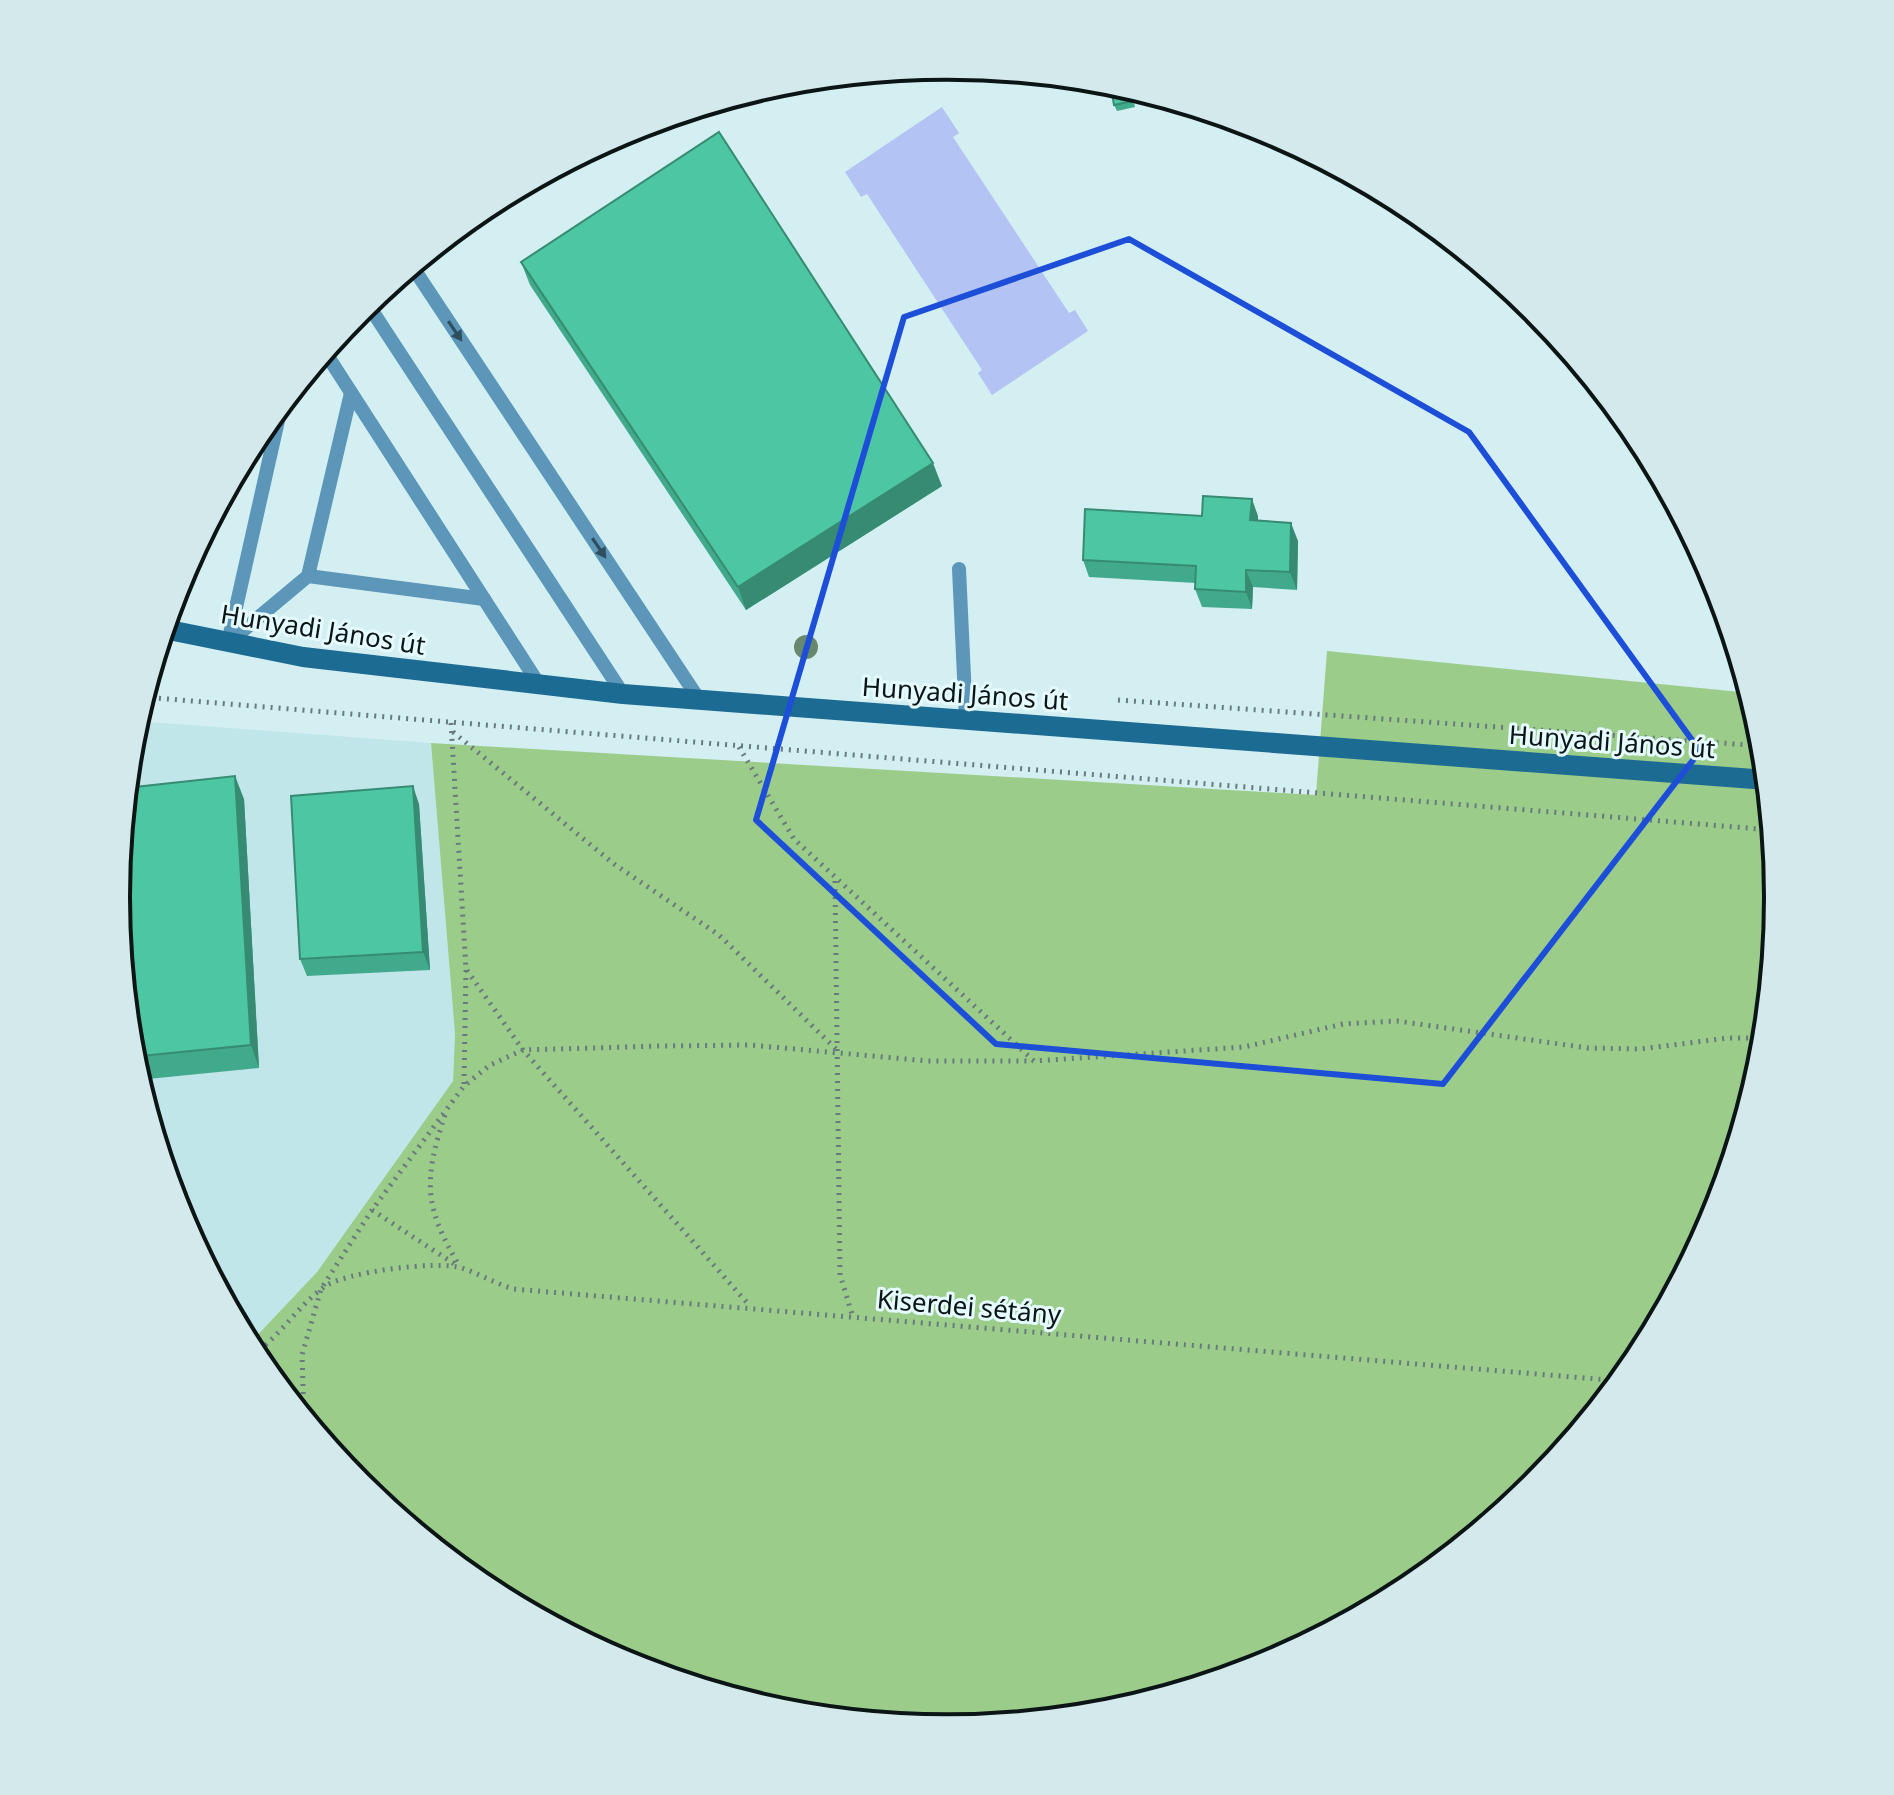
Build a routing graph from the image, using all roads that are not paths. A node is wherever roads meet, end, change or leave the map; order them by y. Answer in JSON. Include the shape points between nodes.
{"nodes":[{"id":1,"x":418,"y":275,"type":"edge"},
{"id":2,"x":374,"y":314,"type":"edge"},
{"id":3,"x":330,"y":360,"type":"edge"},
{"id":4,"x":351,"y":393,"type":"junction"},
{"id":5,"x":276,"y":431,"type":"edge"},
{"id":6,"x":959,"y":569,"type":"dead end"},
{"id":7,"x":308,"y":576,"type":"junction"},
{"id":8,"x":484,"y":599,"type":"junction"},
{"id":9,"x":174,"y":631,"type":"edge"},
{"id":10,"x":228,"y":643,"type":"junction"},
{"id":11,"x":540,"y":686,"type":"junction"},
{"id":12,"x":623,"y":694,"type":"junction"},
{"id":13,"x":700,"y":701,"type":"junction"},
{"id":14,"x":966,"y":720,"type":"junction"},
{"id":15,"x":1756,"y":779,"type":"edge"}],
"edges":[{"from":1,"to":13,"type":"lane","one_way":true},
{"from":2,"to":12,"type":"lane"},
{"from":3,"to":4,"type":"lane"},
{"from":4,"to":7,"type":"lane"},
{"from":4,"to":8,"type":"lane"},
{"from":5,"to":10,"type":"lane"},
{"from":6,"to":14,"type":"lane"},
{"from":7,"to":8,"type":"lane"},
{"from":7,"to":10,"type":"lane"},
{"from":8,"to":11,"type":"lane"},
{"from":9,"to":10,"type":"street","name":"Hunyadi János út"},
{"from":10,"to":11,"type":"street","name":"Hunyadi János út"},
{"from":11,"to":12,"type":"street","name":"Hunyadi János út"},
{"from":12,"to":13,"type":"street","name":"Hunyadi János út"},
{"from":13,"to":14,"type":"street","name":"Hunyadi János út"},
{"from":14,"to":15,"type":"street","name":"Hunyadi János út"}]}
